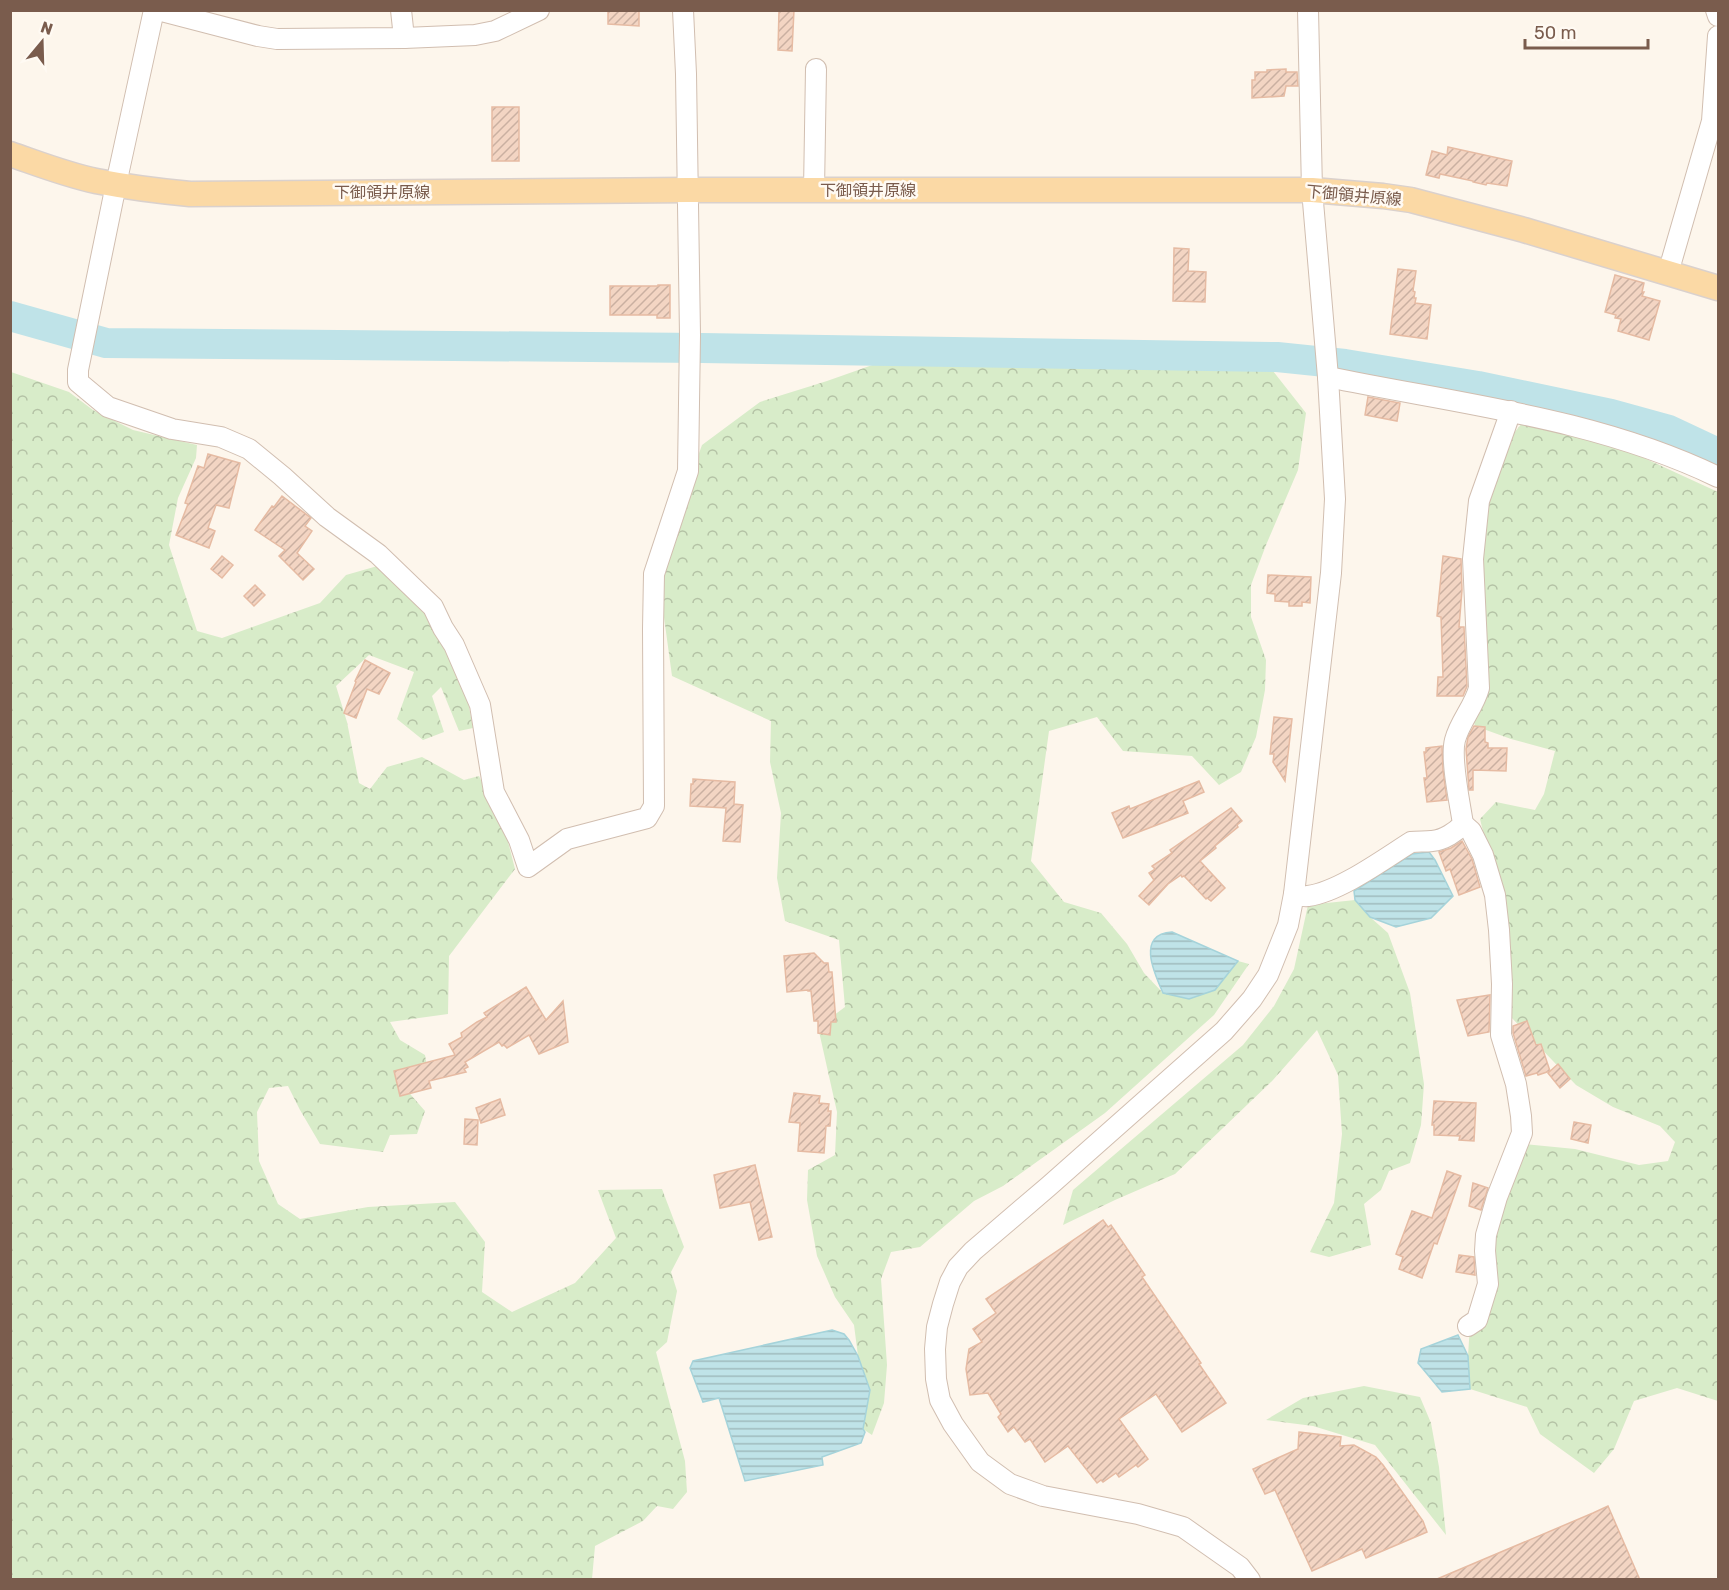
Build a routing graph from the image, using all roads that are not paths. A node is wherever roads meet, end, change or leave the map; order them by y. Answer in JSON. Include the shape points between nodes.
{"nodes":[{"id":1,"x":156,"y":10,"type":"edge"},
{"id":2,"x":401,"y":10,"type":"edge"},
{"id":3,"x":539,"y":10,"type":"edge"},
{"id":4,"x":683,"y":10,"type":"edge"},
{"id":5,"x":1308,"y":10,"type":"edge"},
{"id":6,"x":1716,"y":10,"type":"edge"},
{"id":7,"x":204,"y":16,"type":"edge"},
{"id":8,"x":1719,"y":16,"type":"edge"},
{"id":9,"x":1719,"y":36,"type":"edge"},
{"id":10,"x":404,"y":38,"type":"junction"},
{"id":11,"x":816,"y":69,"type":"dead end"},
{"id":12,"x":10,"y":154,"type":"edge"},
{"id":13,"x":116,"y":184,"type":"junction"},
{"id":14,"x":688,"y":190,"type":"junction"},
{"id":15,"x":814,"y":190,"type":"junction"},
{"id":16,"x":1312,"y":190,"type":"junction"},
{"id":17,"x":1668,"y":273,"type":"junction"},
{"id":18,"x":1719,"y":288,"type":"edge"},
{"id":19,"x":1327,"y":372,"type":"junction"},
{"id":20,"x":1511,"y":411,"type":"junction"},
{"id":21,"x":1719,"y":477,"type":"edge"},
{"id":22,"x":1463,"y":824,"type":"junction"},
{"id":23,"x":1294,"y":894,"type":"junction"},
{"id":24,"x":1468,"y":1326,"type":"dead end"},
{"id":25,"x":1250,"y":1580,"type":"edge"}],
"edges":[{"from":1,"to":7,"type":"street"},
{"from":1,"to":13,"type":"street"},
{"from":2,"to":10,"type":"street"},
{"from":3,"to":10,"type":"street","via":[[495,31]]},
{"from":4,"to":14,"type":"street"},
{"from":5,"to":16,"type":"street"},
{"from":6,"to":8,"type":"street"},
{"from":7,"to":10,"type":"street","via":[[277,39]]},
{"from":9,"to":17,"type":"street","via":[[1712,121]]},
{"from":11,"to":15,"type":"street"},
{"from":12,"to":13,"type":"main road","name":"下御領井原線"},
{"from":13,"to":14,"type":"main road","name":"下御領井原線","via":[[190,194]]},
{"from":13,"to":14,"type":"street","via":[[78,382],[108,407],[172,429],[221,437],[249,449],[327,517],[378,554],[432,607],[454,645],[480,705],[494,792],[528,867],[567,839],[647,818],[654,806],[654,574],[688,471]]},
{"from":14,"to":15,"type":"main road","name":"下御領井原線"},
{"from":15,"to":16,"type":"main road","name":"下御領井原線"},
{"from":16,"to":17,"type":"main road","name":"下御領井原線","via":[[1411,200]]},
{"from":16,"to":19,"type":"street"},
{"from":17,"to":18,"type":"main road","name":"下御領井原線"},
{"from":19,"to":20,"type":"street"},
{"from":19,"to":23,"type":"street","via":[[1335,499],[1331,573]]},
{"from":20,"to":21,"type":"street","via":[[1634,443]]},
{"from":20,"to":22,"type":"street","via":[[1479,501],[1473,559],[1479,688],[1455,741]]},
{"from":22,"to":23,"type":"street","via":[[1433,842],[1411,842],[1329,890],[1307,896]]},
{"from":22,"to":24,"type":"street","via":[[1483,855],[1495,895],[1502,984],[1501,1035],[1516,1084],[1522,1124],[1486,1235],[1488,1284],[1477,1320]]},
{"from":23,"to":25,"type":"street","via":[[1268,975],[1252,999],[1224,1031],[958,1267],[943,1304],[934,1349],[940,1400],[953,1424],[980,1462],[1010,1484],[1043,1496],[1183,1527],[1240,1567]]}]}
